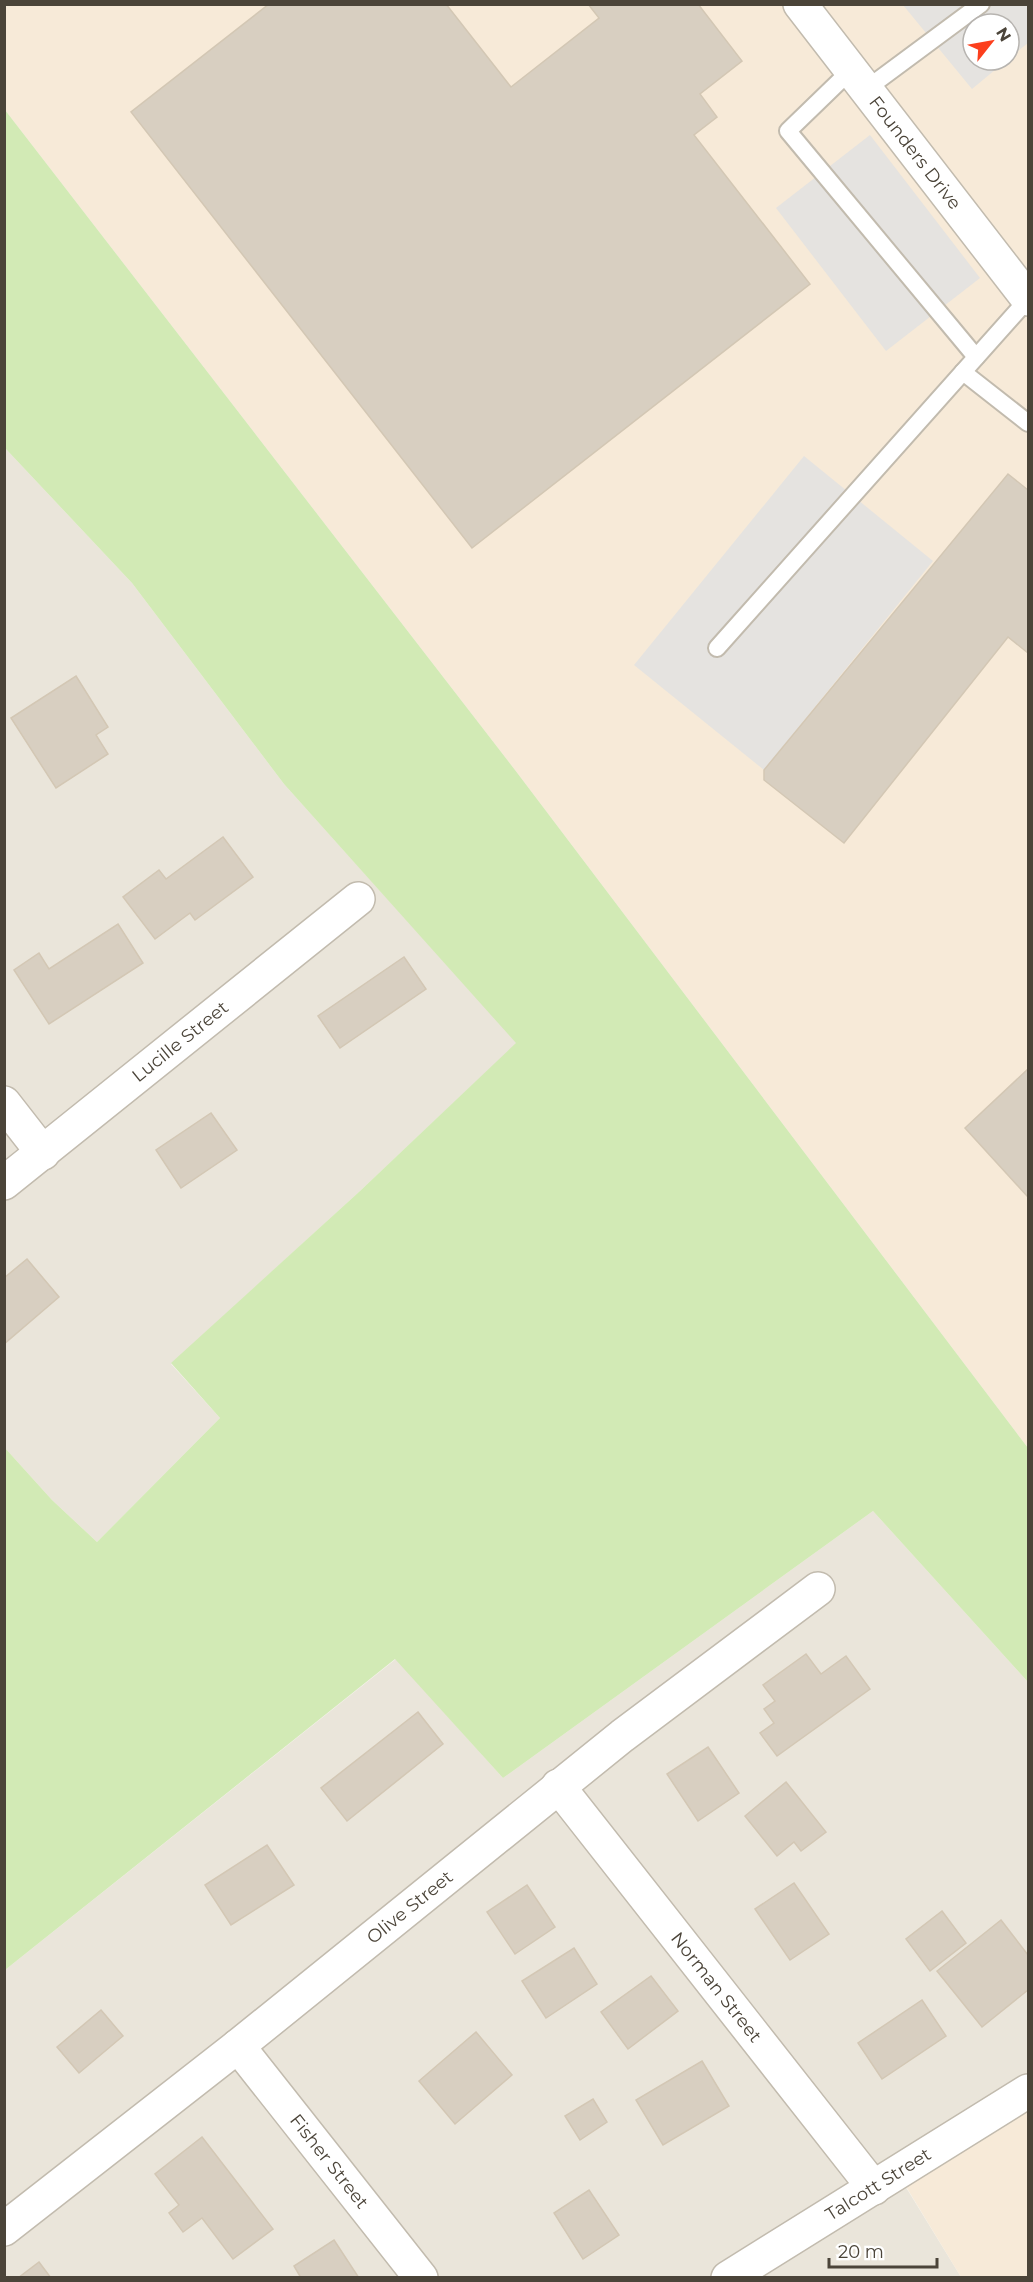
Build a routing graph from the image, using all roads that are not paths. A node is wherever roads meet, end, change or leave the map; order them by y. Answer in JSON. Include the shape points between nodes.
{"nodes":[{"id":1,"x":800,"y":4,"type":"edge"},
{"id":2,"x":981,"y":4,"type":"edge"},
{"id":3,"x":858,"y":80,"type":"junction"},
{"id":4,"x":1028,"y":299,"type":"edge"},
{"id":5,"x":976,"y":357,"type":"junction"},
{"id":6,"x":963,"y":372,"type":"junction"},
{"id":7,"x":1029,"y":423,"type":"edge"},
{"id":8,"x":717,"y":648,"type":"dead end"},
{"id":9,"x":358,"y":899,"type":"dead end"},
{"id":10,"x":4,"y":1103,"type":"edge"},
{"id":11,"x":43,"y":1153,"type":"junction"},
{"id":12,"x":4,"y":1183,"type":"edge"},
{"id":13,"x":818,"y":1589,"type":"dead end"},
{"id":14,"x":558,"y":1786,"type":"junction"},
{"id":15,"x":238,"y":2046,"type":"junction"},
{"id":16,"x":1029,"y":2091,"type":"edge"},
{"id":17,"x":874,"y":2188,"type":"junction"},
{"id":18,"x":4,"y":2229,"type":"edge"},
{"id":19,"x":421,"y":2277,"type":"edge"},
{"id":20,"x":728,"y":2277,"type":"edge"}],
"edges":[{"from":1,"to":3,"type":"street","name":"Founders Drive"},
{"from":2,"to":3,"type":"lane"},
{"from":3,"to":4,"type":"street","name":"Founders Drive"},
{"from":3,"to":5,"type":"lane","via":[[788,131]]},
{"from":4,"to":5,"type":"lane"},
{"from":5,"to":6,"type":"lane"},
{"from":6,"to":7,"type":"lane"},
{"from":6,"to":8,"type":"lane"},
{"from":9,"to":11,"type":"street","name":"Lucille Street"},
{"from":10,"to":11,"type":"street"},
{"from":11,"to":12,"type":"street","name":"Lucille Street"},
{"from":13,"to":14,"type":"street","name":"Olive Street"},
{"from":14,"to":15,"type":"street","name":"Olive Street"},
{"from":14,"to":17,"type":"street","name":"Norman Street"},
{"from":15,"to":18,"type":"street","name":"Olive Street"},
{"from":15,"to":19,"type":"street","name":"Fisher Street"},
{"from":16,"to":17,"type":"street","name":"Talcott Street"},
{"from":17,"to":20,"type":"street","name":"Talcott Street"}]}
